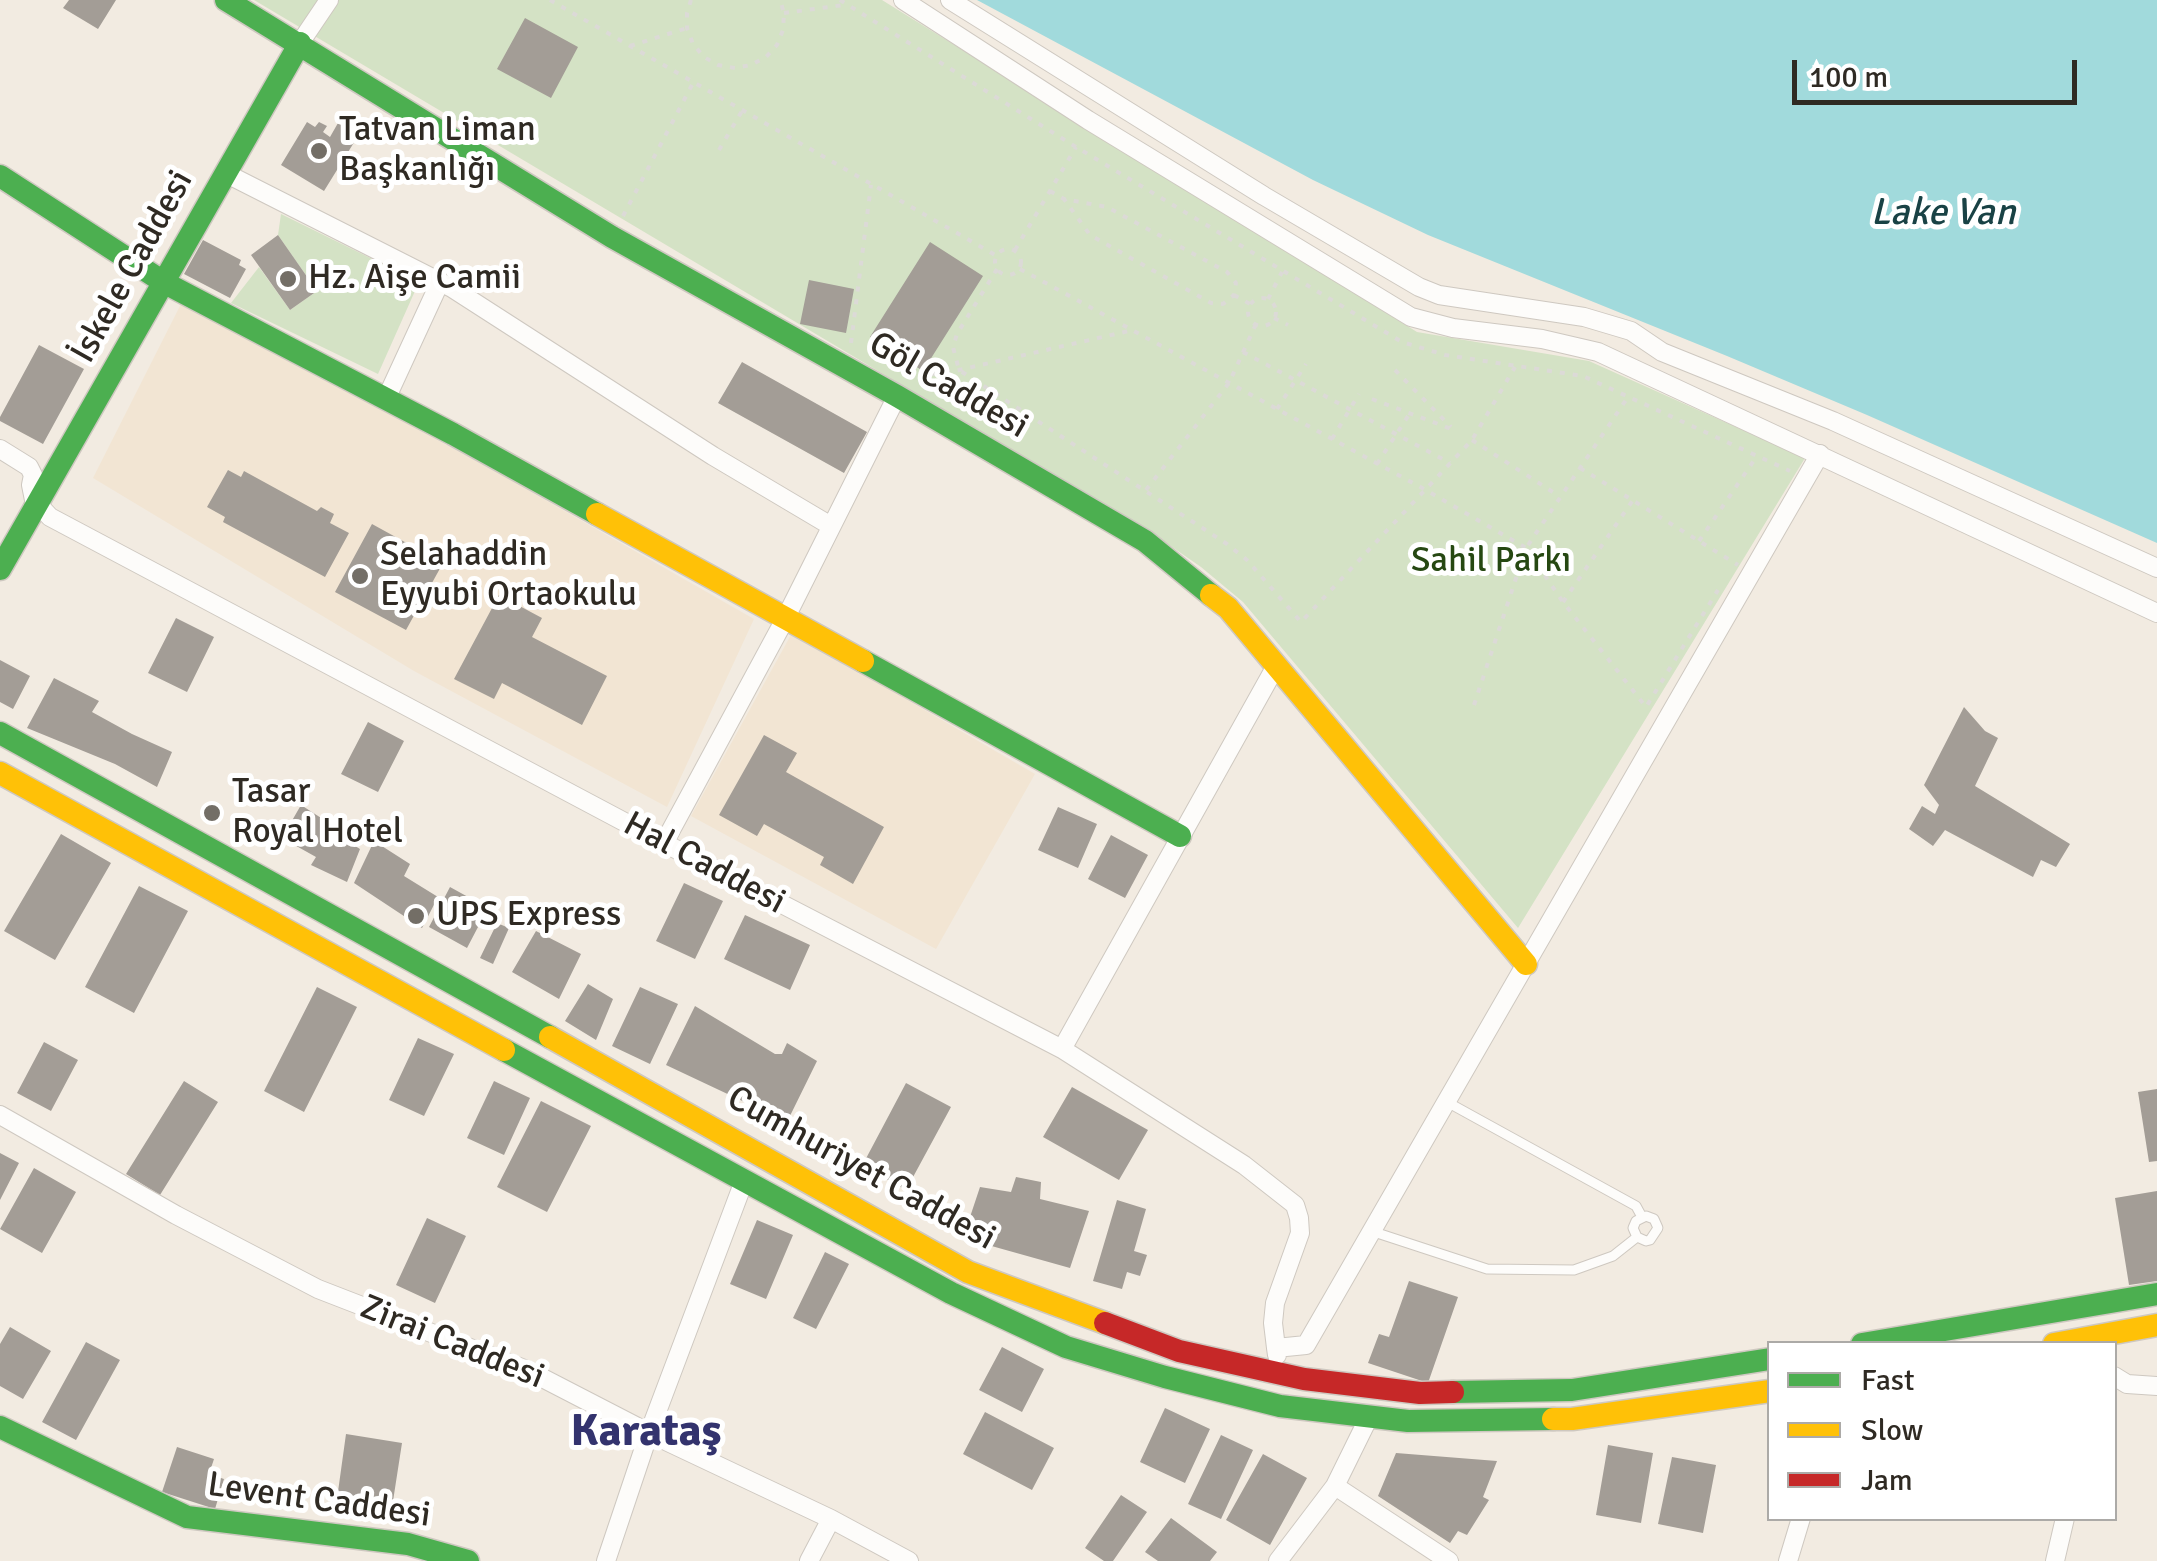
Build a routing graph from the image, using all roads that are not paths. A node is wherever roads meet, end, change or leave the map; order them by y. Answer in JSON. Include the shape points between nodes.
{"nodes":[{"id":1,"x":226,"y":0,"type":"edge"},
{"id":2,"x":329,"y":0,"type":"edge"},
{"id":3,"x":903,"y":0,"type":"edge"},
{"id":4,"x":950,"y":0,"type":"edge"},
{"id":5,"x":300,"y":44,"type":"junction"},
{"id":6,"x":225,"y":173,"type":"junction"},
{"id":7,"x":0,"y":176,"type":"edge"},
{"id":8,"x":440,"y":282,"type":"junction"},
{"id":9,"x":165,"y":283,"type":"junction"},
{"id":10,"x":898,"y":396,"type":"junction"},
{"id":11,"x":386,"y":399,"type":"junction"},
{"id":12,"x":0,"y":449,"type":"edge"},
{"id":13,"x":1820,"y":454,"type":"junction"},
{"id":14,"x":38,"y":505,"type":"junction"},
{"id":15,"x":830,"y":526,"type":"junction"},
{"id":16,"x":2157,"y":568,"type":"edge"},
{"id":17,"x":0,"y":570,"type":"edge"},
{"id":18,"x":2157,"y":613,"type":"edge"},
{"id":19,"x":785,"y":619,"type":"junction"},
{"id":20,"x":1276,"y":666,"type":"junction"},
{"id":21,"x":0,"y":732,"type":"edge"},
{"id":22,"x":0,"y":773,"type":"edge"},
{"id":23,"x":1180,"y":836,"type":"junction"},
{"id":24,"x":664,"y":843,"type":"junction"},
{"id":25,"x":1526,"y":964,"type":"junction"},
{"id":26,"x":1062,"y":1049,"type":"junction"},
{"id":27,"x":1446,"y":1102,"type":"junction"},
{"id":28,"x":0,"y":1115,"type":"edge"},
{"id":29,"x":744,"y":1181,"type":"junction"},
{"id":30,"x":1642,"y":1217,"type":"junction"},
{"id":31,"x":1372,"y":1231,"type":"junction"},
{"id":32,"x":1637,"y":1238,"type":"junction"},
{"id":33,"x":2157,"y":1294,"type":"edge"},
{"id":34,"x":2157,"y":1326,"type":"edge"},
{"id":35,"x":1880,"y":1341,"type":"edge"},
{"id":36,"x":2069,"y":1341,"type":"edge"},
{"id":37,"x":1276,"y":1348,"type":"junction"},
{"id":38,"x":1767,"y":1358,"type":"edge"},
{"id":39,"x":1280,"y":1374,"type":"junction"},
{"id":40,"x":2117,"y":1378,"type":"edge"},
{"id":41,"x":2157,"y":1386,"type":"edge"},
{"id":42,"x":1767,"y":1391,"type":"edge"},
{"id":43,"x":1280,"y":1406,"type":"junction"},
{"id":44,"x":1369,"y":1418,"type":"junction"},
{"id":45,"x":0,"y":1427,"type":"edge"},
{"id":46,"x":648,"y":1433,"type":"junction"},
{"id":47,"x":1335,"y":1486,"type":"junction"},
{"id":48,"x":830,"y":1519,"type":"junction"},
{"id":49,"x":1800,"y":1521,"type":"edge"},
{"id":50,"x":2064,"y":1521,"type":"edge"},
{"id":51,"x":468,"y":1561,"type":"edge"},
{"id":52,"x":606,"y":1561,"type":"edge"},
{"id":53,"x":809,"y":1561,"type":"edge"},
{"id":54,"x":908,"y":1561,"type":"edge"},
{"id":55,"x":1278,"y":1561,"type":"edge"},
{"id":56,"x":1448,"y":1561,"type":"edge"},
{"id":57,"x":1788,"y":1561,"type":"edge"},
{"id":58,"x":2055,"y":1561,"type":"edge"}],
"edges":[{"from":1,"to":5,"type":"main road","name":"Göl Caddesi"},
{"from":2,"to":5,"type":"street","name":"İskele Caddesi"},
{"from":3,"to":13,"type":"street","via":[[1411,317],[1598,352]]},
{"from":4,"to":16,"type":"street","via":[[1419,287],[1630,331],[1662,352]]},
{"from":5,"to":6,"type":"main road","name":"İskele Caddesi"},
{"from":5,"to":10,"type":"main road","name":"Göl Caddesi","via":[[612,237]]},
{"from":6,"to":8,"type":"street"},
{"from":6,"to":9,"type":"main road","name":"İskele Caddesi"},
{"from":7,"to":9,"type":"main road"},
{"from":8,"to":11,"type":"street"},
{"from":8,"to":15,"type":"street"},
{"from":9,"to":11,"type":"main road"},
{"from":9,"to":14,"type":"main road","name":"İskele Caddesi"},
{"from":10,"to":15,"type":"street"},
{"from":10,"to":20,"type":"main road","name":"Göl Caddesi","via":[[1145,541],[1228,608]]},
{"from":11,"to":19,"type":"main road"},
{"from":12,"to":14,"type":"street","via":[[29,466]]},
{"from":13,"to":18,"type":"street"},
{"from":13,"to":25,"type":"street"},
{"from":14,"to":17,"type":"main road","name":"İskele Caddesi"},
{"from":14,"to":24,"type":"street","name":"Hal Caddesi","via":[[50,518]]},
{"from":15,"to":19,"type":"street"},
{"from":19,"to":23,"type":"main road"},
{"from":19,"to":24,"type":"street"},
{"from":20,"to":23,"type":"street"},
{"from":20,"to":25,"type":"main road","name":"Göl Caddesi"},
{"from":21,"to":39,"type":"main road","name":"Cumhuriyet Caddesi","via":[[968,1272],[1178,1351]]},
{"from":22,"to":29,"type":"main road","name":"Cumhuriyet Caddesi"},
{"from":23,"to":26,"type":"street"},
{"from":24,"to":26,"type":"street","name":"Hal Caddesi"},
{"from":25,"to":27,"type":"street"},
{"from":26,"to":37,"type":"street","name":"Hal Caddesi","via":[[1295,1205],[1300,1233],[1275,1303]]},
{"from":27,"to":30,"type":"lane","via":[[1636,1206]]},
{"from":27,"to":31,"type":"street"},
{"from":28,"to":46,"type":"street","name":"Zirai Caddesi","via":[[318,1290],[527,1370]]},
{"from":29,"to":43,"type":"main road","name":"Cumhuriyet Caddesi","via":[[1066,1348]]},
{"from":29,"to":46,"type":"street"},
{"from":30,"to":32,"type":"lane","via":[[1634,1224]]},
{"from":30,"to":32,"type":"lane","via":[[1654,1220],[1657,1233],[1646,1241]]},
{"from":31,"to":32,"type":"lane","via":[[1487,1269],[1574,1270]]},
{"from":31,"to":37,"type":"street","via":[[1306,1345]]},
{"from":33,"to":35,"type":"main road"},
{"from":34,"to":36,"type":"main road"},
{"from":37,"to":39,"type":"street","name":"Hal Caddesi"},
{"from":38,"to":39,"type":"main road","name":"Cumhuriyet Caddesi","via":[[1572,1390],[1420,1393]]},
{"from":39,"to":43,"type":"street","name":"Hal Caddesi"},
{"from":40,"to":41,"type":"street"},
{"from":42,"to":44,"type":"main road","name":"Cumhuriyet Caddesi","via":[[1572,1419]]},
{"from":43,"to":44,"type":"main road","name":"Cumhuriyet Caddesi"},
{"from":44,"to":47,"type":"street"},
{"from":45,"to":51,"type":"main road","name":"Levent Caddesi","via":[[187,1517],[408,1544]]},
{"from":46,"to":48,"type":"street","name":"Zirai Caddesi"},
{"from":46,"to":52,"type":"street"},
{"from":47,"to":55,"type":"street"},
{"from":47,"to":56,"type":"street"},
{"from":48,"to":53,"type":"street"},
{"from":48,"to":54,"type":"street","name":"Zirai Caddesi"},
{"from":49,"to":57,"type":"street"},
{"from":50,"to":58,"type":"street"}]}
